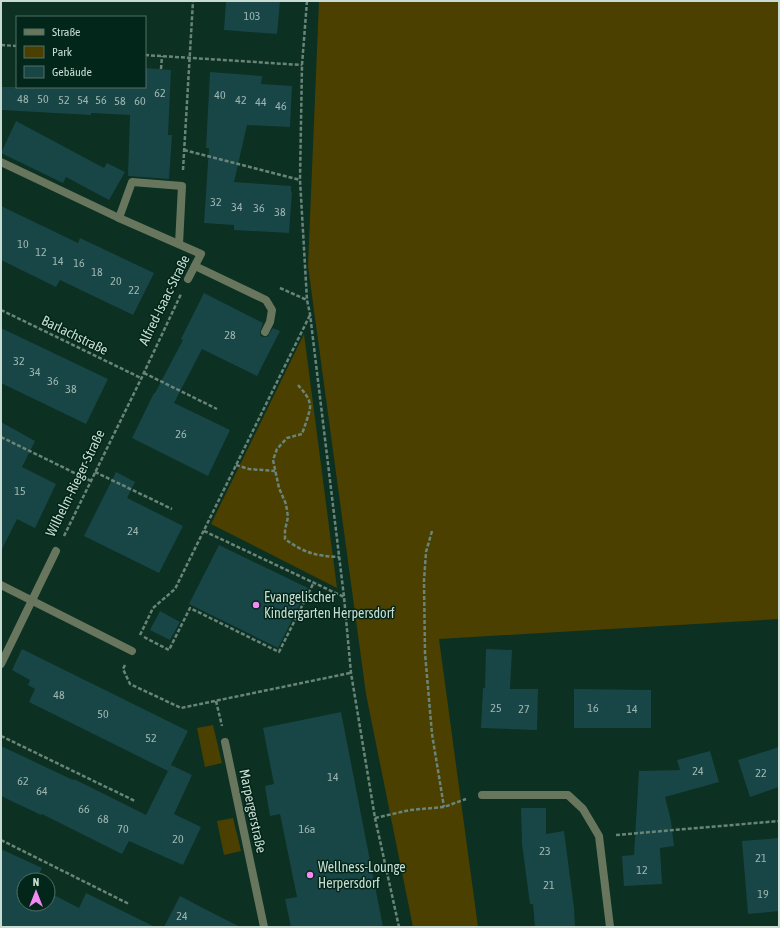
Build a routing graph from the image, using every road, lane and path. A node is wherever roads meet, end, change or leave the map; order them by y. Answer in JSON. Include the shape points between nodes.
{"nodes":[{"id":1,"x":193,"y":1,"type":"edge"},
{"id":2,"x":308,"y":1,"type":"edge"},
{"id":3,"x":1,"y":45,"type":"edge"},
{"id":4,"x":16,"y":46,"type":"edge"},
{"id":5,"x":146,"y":55,"type":"edge"},
{"id":6,"x":162,"y":56,"type":"junction"},
{"id":7,"x":190,"y":57,"type":"junction"},
{"id":8,"x":302,"y":64,"type":"junction"},
{"id":9,"x":161,"y":69,"type":"dead end"},
{"id":10,"x":184,"y":150,"type":"junction"},
{"id":11,"x":1,"y":162,"type":"edge"},
{"id":12,"x":300,"y":180,"type":"junction"},
{"id":13,"x":182,"y":186,"type":"junction"},
{"id":14,"x":119,"y":218,"type":"junction"},
{"id":15,"x":178,"y":244,"type":"junction"},
{"id":16,"x":195,"y":266,"type":"junction"},
{"id":17,"x":188,"y":279,"type":"joint"},
{"id":18,"x":1,"y":310,"type":"edge"},
{"id":19,"x":310,"y":314,"type":"junction"},
{"id":20,"x":265,"y":332,"type":"dead end"},
{"id":21,"x":144,"y":373,"type":"junction"},
{"id":22,"x":141,"y":378,"type":"junction"},
{"id":23,"x":298,"y":385,"type":"dead end"},
{"id":24,"x":217,"y":409,"type":"dead end"},
{"id":25,"x":1,"y":437,"type":"edge"},
{"id":26,"x":236,"y":465,"type":"junction"},
{"id":27,"x":275,"y":470,"type":"junction"},
{"id":28,"x":95,"y":472,"type":"junction"},
{"id":29,"x":91,"y":481,"type":"junction"},
{"id":30,"x":172,"y":509,"type":"dead end"},
{"id":31,"x":204,"y":531,"type":"junction"},
{"id":32,"x":432,"y":531,"type":"dead end"},
{"id":33,"x":56,"y":551,"type":"joint"},
{"id":34,"x":339,"y":557,"type":"junction"},
{"id":35,"x":314,"y":582,"type":"junction"},
{"id":36,"x":1,"y":585,"type":"edge"},
{"id":37,"x":344,"y":597,"type":"junction"},
{"id":38,"x":32,"y":600,"type":"junction"},
{"id":39,"x":140,"y":635,"type":"junction"},
{"id":40,"x":132,"y":651,"type":"junction"},
{"id":41,"x":1,"y":664,"type":"edge"},
{"id":42,"x":350,"y":673,"type":"junction"},
{"id":43,"x":216,"y":701,"type":"junction"},
{"id":44,"x":1,"y":736,"type":"edge"},
{"id":45,"x":225,"y":742,"type":"joint"},
{"id":46,"x":482,"y":794,"type":"joint"},
{"id":47,"x":135,"y":801,"type":"dead end"},
{"id":48,"x":444,"y":807,"type":"junction"},
{"id":49,"x":375,"y":818,"type":"junction"},
{"id":50,"x":779,"y":821,"type":"edge"},
{"id":51,"x":599,"y":836,"type":"junction"},
{"id":52,"x":1,"y":840,"type":"edge"},
{"id":53,"x":129,"y":904,"type":"dead end"},
{"id":54,"x":264,"y":927,"type":"edge"},
{"id":55,"x":399,"y":927,"type":"edge"},
{"id":56,"x":610,"y":927,"type":"edge"}],
"edges":[{"from":1,"to":7,"type":"path"},
{"from":2,"to":8,"type":"path"},
{"from":3,"to":4,"type":"path"},
{"from":5,"to":6,"type":"path"},
{"from":6,"to":7,"type":"path"},
{"from":6,"to":9,"type":"path"},
{"from":7,"to":8,"type":"path"},
{"from":7,"to":10,"type":"path"},
{"from":8,"to":12,"type":"path"},
{"from":10,"to":12,"type":"path"},
{"from":10,"to":13,"type":"path"},
{"from":11,"to":14,"type":"street","name":"Alfred-Isaac-Straße"},
{"from":12,"to":19,"type":"path"},
{"from":13,"to":14,"type":"street","via":[[132,182]]},
{"from":13,"to":15,"type":"street","name":"Alfred-Isaac-Straße"},
{"from":14,"to":15,"type":"street","name":"Alfred-Isaac-Straße"},
{"from":15,"to":16,"type":"street","name":"Alfred-Isaac-Straße","via":[[201,254]]},
{"from":16,"to":17,"type":"street","name":"Alfred-Isaac-Straße"},
{"from":16,"to":20,"type":"street","via":[[266,300],[272,310]]},
{"from":17,"to":21,"type":"path","name":"Alfred-Isaac-Straße"},
{"from":18,"to":22,"type":"path","name":"Barlachstraße"},
{"from":19,"to":26,"type":"path"},
{"from":19,"to":34,"type":"path"},
{"from":21,"to":22,"type":"path","name":"Alfred-Isaac-Straße"},
{"from":21,"to":24,"type":"path"},
{"from":22,"to":28,"type":"path","name":"Wilhelm-Rieger-Straße"},
{"from":23,"to":27,"type":"path","via":[[306,394],[311,406],[302,434],[287,438],[277,449],[273,460]]},
{"from":25,"to":29,"type":"path"},
{"from":26,"to":27,"type":"path","via":[[249,469]]},
{"from":26,"to":31,"type":"path"},
{"from":27,"to":34,"type":"path","via":[[288,517],[285,539],[306,552]]},
{"from":28,"to":29,"type":"path","name":"Wilhelm-Rieger-Straße"},
{"from":28,"to":30,"type":"path"},
{"from":29,"to":33,"type":"path","name":"Wilhelm-Rieger-Straße"},
{"from":31,"to":35,"type":"path"},
{"from":31,"to":39,"type":"path","via":[[175,589],[153,608]]},
{"from":32,"to":48,"type":"path","via":[[426,552],[424,581],[425,653],[432,734]]},
{"from":33,"to":38,"type":"street","name":"Wilhelm-Rieger-Straße"},
{"from":34,"to":37,"type":"path"},
{"from":35,"to":37,"type":"path"},
{"from":35,"to":39,"type":"path","via":[[279,652],[190,608],[169,650]]},
{"from":36,"to":38,"type":"street"},
{"from":37,"to":42,"type":"path"},
{"from":38,"to":40,"type":"street"},
{"from":38,"to":41,"type":"street","name":"Wilhelm-Rieger-Straße"},
{"from":39,"to":40,"type":"path"},
{"from":40,"to":43,"type":"path","via":[[122,669],[130,684],[181,708]]},
{"from":42,"to":43,"type":"path"},
{"from":42,"to":49,"type":"path"},
{"from":43,"to":45,"type":"path"},
{"from":44,"to":47,"type":"path"},
{"from":45,"to":54,"type":"street","name":"Marpergerstraße"},
{"from":46,"to":48,"type":"path"},
{"from":46,"to":51,"type":"street","via":[[568,795],[583,809]]},
{"from":48,"to":49,"type":"path","via":[[410,810]]},
{"from":49,"to":55,"type":"path"},
{"from":50,"to":51,"type":"path"},
{"from":51,"to":56,"type":"street"},
{"from":52,"to":53,"type":"path"}]}
